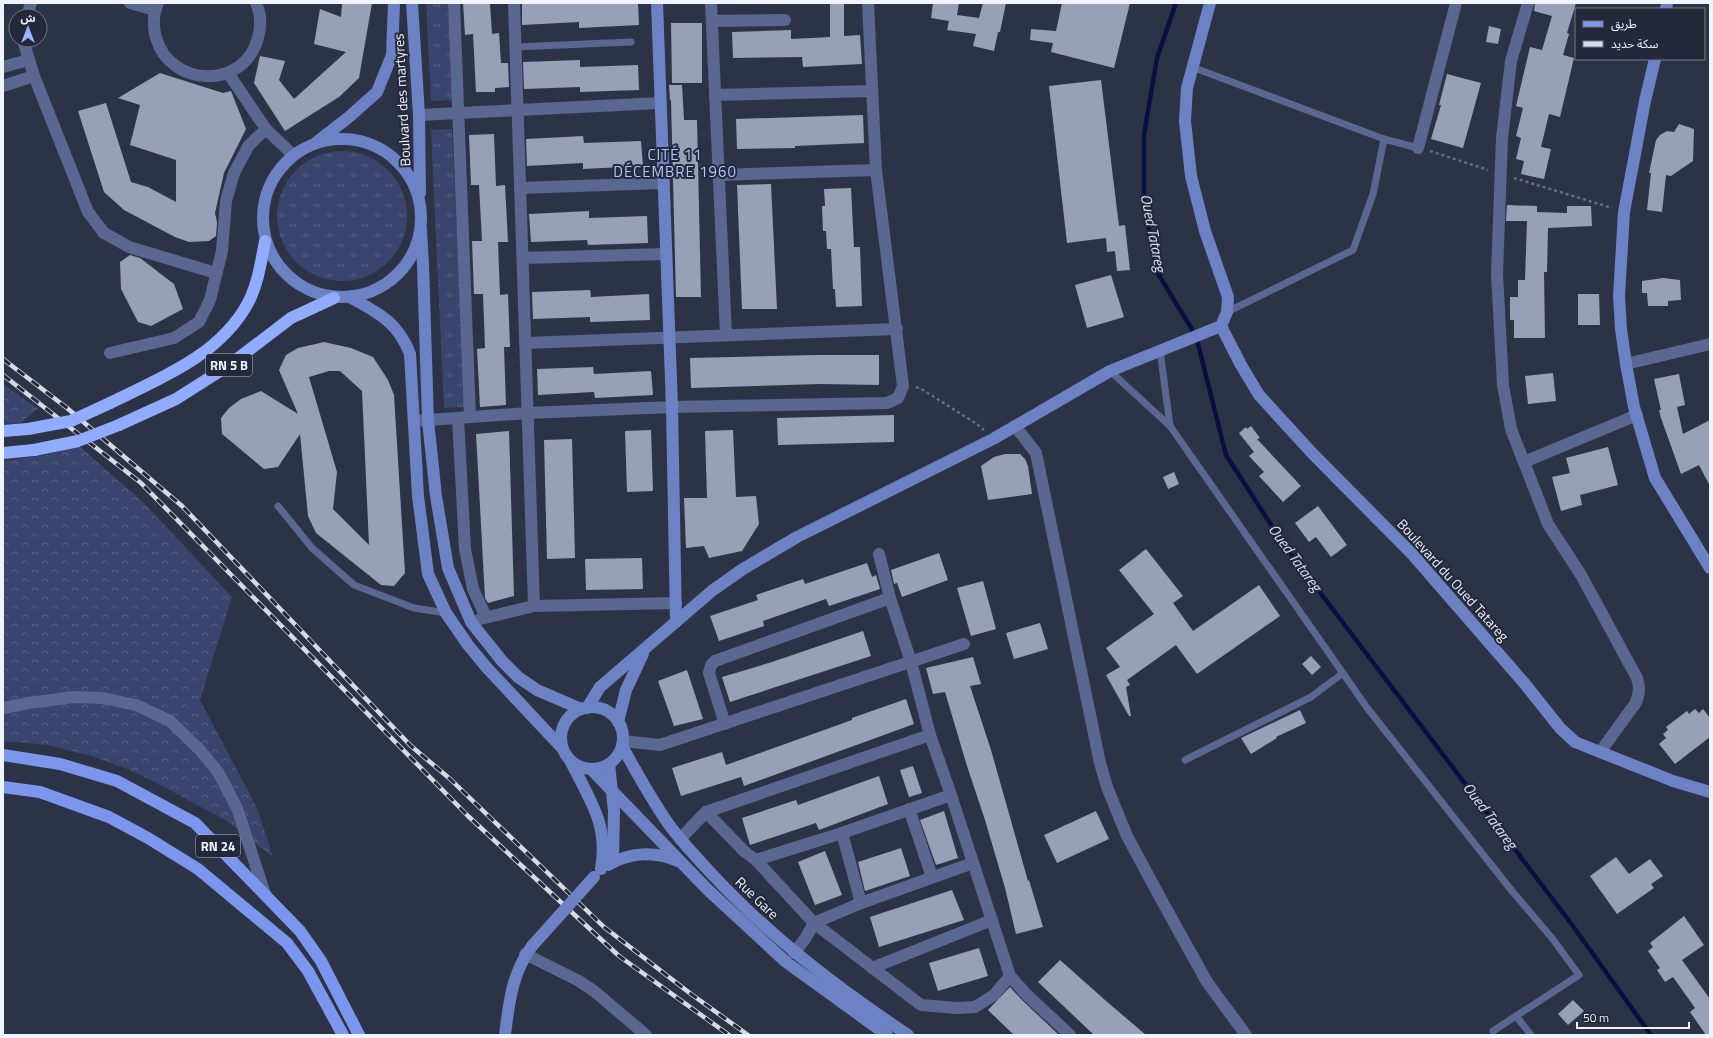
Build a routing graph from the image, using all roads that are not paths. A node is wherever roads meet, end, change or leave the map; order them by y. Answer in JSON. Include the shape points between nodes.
{"nodes":[{"id":1,"x":130,"y":3,"type":"edge"},
{"id":2,"x":256,"y":3,"type":"edge"},
{"id":3,"x":394,"y":3,"type":"edge"},
{"id":4,"x":412,"y":3,"type":"edge"},
{"id":5,"x":454,"y":3,"type":"edge"},
{"id":6,"x":514,"y":3,"type":"edge"},
{"id":7,"x":657,"y":3,"type":"edge"},
{"id":8,"x":711,"y":3,"type":"edge"},
{"id":9,"x":868,"y":3,"type":"edge"},
{"id":10,"x":1210,"y":3,"type":"edge"},
{"id":11,"x":1456,"y":3,"type":"edge"},
{"id":12,"x":1528,"y":3,"type":"edge"},
{"id":13,"x":157,"y":6,"type":"edge"},
{"id":14,"x":785,"y":20,"type":"dead end"},
{"id":15,"x":712,"y":21,"type":"junction"},
{"id":16,"x":631,"y":42,"type":"dead end"},
{"id":17,"x":515,"y":47,"type":"junction"},
{"id":18,"x":25,"y":48,"type":"edge"},
{"id":19,"x":28,"y":60,"type":"junction"},
{"id":20,"x":1655,"y":60,"type":"edge"},
{"id":21,"x":3,"y":67,"type":"edge"},
{"id":22,"x":1192,"y":67,"type":"junction"},
{"id":23,"x":228,"y":73,"type":"junction"},
{"id":24,"x":34,"y":76,"type":"junction"},
{"id":25,"x":3,"y":86,"type":"edge"},
{"id":26,"x":872,"y":91,"type":"junction"},
{"id":27,"x":715,"y":95,"type":"junction"},
{"id":28,"x":660,"y":103,"type":"junction"},
{"id":29,"x":518,"y":110,"type":"junction"},
{"id":30,"x":459,"y":113,"type":"junction"},
{"id":31,"x":419,"y":115,"type":"junction"},
{"id":32,"x":266,"y":128,"type":"junction"},
{"id":33,"x":1384,"y":139,"type":"junction"},
{"id":34,"x":314,"y":143,"type":"junction"},
{"id":35,"x":1418,"y":148,"type":"joint"},
{"id":36,"x":293,"y":155,"type":"junction"},
{"id":37,"x":876,"y":170,"type":"junction"},
{"id":38,"x":718,"y":176,"type":"junction"},
{"id":39,"x":663,"y":184,"type":"junction"},
{"id":40,"x":520,"y":188,"type":"junction"},
{"id":41,"x":420,"y":196,"type":"junction"},
{"id":42,"x":421,"y":230,"type":"junction"},
{"id":43,"x":266,"y":241,"type":"junction"},
{"id":44,"x":666,"y":254,"type":"junction"},
{"id":45,"x":523,"y":258,"type":"junction"},
{"id":46,"x":216,"y":273,"type":"junction"},
{"id":47,"x":350,"y":297,"type":"junction"},
{"id":48,"x":334,"y":298,"type":"junction"},
{"id":49,"x":1227,"y":312,"type":"junction"},
{"id":50,"x":1221,"y":326,"type":"junction"},
{"id":51,"x":896,"y":329,"type":"junction"},
{"id":52,"x":726,"y":335,"type":"junction"},
{"id":53,"x":669,"y":337,"type":"junction"},
{"id":54,"x":525,"y":343,"type":"junction"},
{"id":55,"x":1710,"y":344,"type":"edge"},
{"id":56,"x":1160,"y":350,"type":"junction"},
{"id":57,"x":110,"y":353,"type":"dead end"},
{"id":58,"x":1626,"y":364,"type":"junction"},
{"id":59,"x":1110,"y":371,"type":"junction"},
{"id":60,"x":672,"y":407,"type":"junction"},
{"id":61,"x":528,"y":413,"type":"junction"},
{"id":62,"x":1637,"y":415,"type":"junction"},
{"id":63,"x":464,"y":418,"type":"junction"},
{"id":64,"x":414,"y":421,"type":"junction"},
{"id":65,"x":428,"y":421,"type":"junction"},
{"id":66,"x":1015,"y":426,"type":"junction"},
{"id":67,"x":1170,"y":426,"type":"junction"},
{"id":68,"x":3,"y":431,"type":"edge"},
{"id":69,"x":3,"y":453,"type":"edge"},
{"id":70,"x":1524,"y":462,"type":"junction"},
{"id":71,"x":278,"y":506,"type":"dead end"},
{"id":72,"x":879,"y":554,"type":"dead end"},
{"id":73,"x":1710,"y":568,"type":"edge"},
{"id":74,"x":890,"y":598,"type":"junction"},
{"id":75,"x":676,"y":603,"type":"junction"},
{"id":76,"x":534,"y":606,"type":"junction"},
{"id":77,"x":446,"y":613,"type":"junction"},
{"id":78,"x":486,"y":617,"type":"junction"},
{"id":79,"x":471,"y":622,"type":"junction"},
{"id":80,"x":676,"y":622,"type":"junction"},
{"id":81,"x":964,"y":644,"type":"dead end"},
{"id":82,"x":644,"y":650,"type":"junction"},
{"id":83,"x":910,"y":662,"type":"junction"},
{"id":84,"x":1343,"y":673,"type":"junction"},
{"id":85,"x":3,"y":708,"type":"edge"},
{"id":86,"x":584,"y":708,"type":"junction"},
{"id":87,"x":618,"y":722,"type":"junction"},
{"id":88,"x":725,"y":724,"type":"junction"},
{"id":89,"x":930,"y":735,"type":"junction"},
{"id":90,"x":622,"y":743,"type":"junction"},
{"id":91,"x":1600,"y":752,"type":"junction"},
{"id":92,"x":566,"y":754,"type":"junction"},
{"id":93,"x":3,"y":755,"type":"edge"},
{"id":94,"x":1185,"y":760,"type":"dead end"},
{"id":95,"x":609,"y":764,"type":"junction"},
{"id":96,"x":591,"y":769,"type":"junction"},
{"id":97,"x":3,"y":787,"type":"edge"},
{"id":98,"x":1710,"y":792,"type":"edge"},
{"id":99,"x":613,"y":793,"type":"junction"},
{"id":100,"x":951,"y":795,"type":"junction"},
{"id":101,"x":909,"y":809,"type":"junction"},
{"id":102,"x":706,"y":812,"type":"junction"},
{"id":103,"x":842,"y":833,"type":"junction"},
{"id":104,"x":680,"y":839,"type":"junction"},
{"id":105,"x":756,"y":860,"type":"junction"},
{"id":106,"x":613,"y":862,"type":"junction"},
{"id":107,"x":683,"y":863,"type":"junction"},
{"id":108,"x":973,"y":863,"type":"junction"},
{"id":109,"x":597,"y":873,"type":"junction"},
{"id":110,"x":932,"y":877,"type":"junction"},
{"id":111,"x":265,"y":894,"type":"junction"},
{"id":112,"x":861,"y":903,"type":"junction"},
{"id":113,"x":992,"y":920,"type":"junction"},
{"id":114,"x":814,"y":923,"type":"junction"},
{"id":115,"x":529,"y":950,"type":"junction"},
{"id":116,"x":794,"y":952,"type":"junction"},
{"id":117,"x":872,"y":968,"type":"junction"},
{"id":118,"x":1010,"y":976,"type":"junction"},
{"id":119,"x":1516,"y":1016,"type":"junction"},
{"id":120,"x":1493,"y":1031,"type":"dead end"},
{"id":121,"x":343,"y":1035,"type":"edge"},
{"id":122,"x":359,"y":1035,"type":"edge"},
{"id":123,"x":505,"y":1035,"type":"edge"},
{"id":124,"x":646,"y":1035,"type":"edge"},
{"id":125,"x":887,"y":1035,"type":"edge"},
{"id":126,"x":908,"y":1035,"type":"edge"},
{"id":127,"x":1070,"y":1035,"type":"edge"},
{"id":128,"x":1246,"y":1035,"type":"edge"},
{"id":129,"x":1531,"y":1035,"type":"edge"}],
"edges":[{"from":1,"to":13,"type":"street"},
{"from":2,"to":23,"type":"street","via":[[260,28],[256,46],[244,62]]},
{"from":3,"to":34,"type":"main road","via":[[392,55],[376,92],[349,117]]},
{"from":4,"to":31,"type":"main road","name":"Boulvard des martyres"},
{"from":5,"to":30,"type":"street"},
{"from":6,"to":17,"type":"street"},
{"from":7,"to":28,"type":"main road"},
{"from":8,"to":15,"type":"street"},
{"from":9,"to":26,"type":"street"},
{"from":10,"to":22,"type":"main road"},
{"from":11,"to":35,"type":"street"},
{"from":12,"to":70,"type":"street","via":[[1511,61],[1502,138],[1497,274],[1502,385],[1511,429]]},
{"from":13,"to":23,"type":"street","via":[[153,30],[159,48],[172,64],[189,74],[208,77]]},
{"from":14,"to":15,"type":"street"},
{"from":15,"to":27,"type":"street"},
{"from":16,"to":17,"type":"lane"},
{"from":17,"to":29,"type":"street"},
{"from":18,"to":19,"type":"street"},
{"from":19,"to":21,"type":"street"},
{"from":19,"to":24,"type":"street"},
{"from":20,"to":58,"type":"main road","via":[[1624,212],[1619,296]]},
{"from":22,"to":33,"type":"lane"},
{"from":22,"to":49,"type":"main road","via":[[1187,88],[1185,121],[1191,176],[1205,231],[1228,297]]},
{"from":23,"to":32,"type":"street"},
{"from":24,"to":25,"type":"street"},
{"from":24,"to":46,"type":"street","via":[[88,212],[104,233],[129,247]]},
{"from":26,"to":27,"type":"street"},
{"from":26,"to":37,"type":"street"},
{"from":27,"to":38,"type":"street"},
{"from":28,"to":29,"type":"street"},
{"from":28,"to":39,"type":"main road"},
{"from":29,"to":30,"type":"street"},
{"from":29,"to":40,"type":"street"},
{"from":30,"to":31,"type":"street"},
{"from":30,"to":63,"type":"street"},
{"from":31,"to":41,"type":"main road","name":"Boulvard des martyres"},
{"from":32,"to":36,"type":"street"},
{"from":32,"to":46,"type":"street","via":[[249,145],[234,173],[226,201],[222,251]]},
{"from":33,"to":35,"type":"lane"},
{"from":33,"to":49,"type":"lane","via":[[1373,194],[1353,250]]},
{"from":34,"to":36,"type":"main road"},
{"from":34,"to":41,"type":"main road","via":[[340,138],[366,142],[390,154],[408,172]]},
{"from":36,"to":43,"type":"main road","via":[[276,172],[266,194],[262,218]]},
{"from":37,"to":38,"type":"street"},
{"from":37,"to":51,"type":"street"},
{"from":38,"to":52,"type":"street"},
{"from":39,"to":40,"type":"street"},
{"from":39,"to":44,"type":"main road"},
{"from":40,"to":45,"type":"street"},
{"from":41,"to":42,"type":"main road","name":"Boulvard des martyres"},
{"from":42,"to":47,"type":"main road","via":[[417,247],[404,270],[384,286],[360,296]]},
{"from":42,"to":65,"type":"main road"},
{"from":43,"to":48,"type":"main road","via":[[276,262],[291,280],[312,292]]},
{"from":43,"to":68,"type":"highway","number":"RN 5 B","bridge":true,"via":[[256,283],[235,322],[218,341],[182,368],[71,421]]},
{"from":44,"to":45,"type":"street"},
{"from":44,"to":53,"type":"main road"},
{"from":45,"to":54,"type":"street"},
{"from":46,"to":57,"type":"street","via":[[210,300],[199,322],[174,338]]},
{"from":47,"to":48,"type":"main road"},
{"from":47,"to":64,"type":"main road","via":[[389,320],[405,341],[410,354]]},
{"from":48,"to":69,"type":"highway","number":"RN 5 B","bridge":true,"via":[[291,318],[228,366],[176,399],[78,441]]},
{"from":49,"to":50,"type":"main road"},
{"from":50,"to":56,"type":"main road"},
{"from":50,"to":91,"type":"main road","name":"Boulevard du Oued Tatareg","via":[[1241,365],[1265,400],[1312,453],[1412,555],[1525,684],[1560,728],[1575,742]]},
{"from":51,"to":52,"type":"street"},
{"from":51,"to":60,"type":"street","via":[[903,386],[898,398],[887,403]]},
{"from":52,"to":53,"type":"street"},
{"from":53,"to":54,"type":"street"},
{"from":53,"to":60,"type":"main road"},
{"from":54,"to":61,"type":"street"},
{"from":55,"to":58,"type":"street"},
{"from":56,"to":59,"type":"main road"},
{"from":56,"to":67,"type":"lane"},
{"from":58,"to":62,"type":"main road"},
{"from":59,"to":66,"type":"main road"},
{"from":59,"to":67,"type":"lane"},
{"from":60,"to":61,"type":"street"},
{"from":60,"to":75,"type":"main road"},
{"from":61,"to":63,"type":"street"},
{"from":61,"to":76,"type":"street"},
{"from":62,"to":70,"type":"street"},
{"from":62,"to":73,"type":"main road","via":[[1655,478]]},
{"from":63,"to":65,"type":"street"},
{"from":63,"to":78,"type":"street","via":[[465,549],[473,589]]},
{"from":64,"to":65,"type":"street"},
{"from":64,"to":77,"type":"main road","via":[[418,496],[428,574]]},
{"from":65,"to":79,"type":"main road","via":[[436,496],[448,568]]},
{"from":66,"to":80,"type":"main road","via":[[797,537],[743,569]]},
{"from":66,"to":128,"type":"street","via":[[1036,453],[1107,787],[1127,836],[1207,982]]},
{"from":67,"to":84,"type":"lane"},
{"from":70,"to":91,"type":"street","via":[[1548,524],[1581,575],[1639,684],[1635,704]]},
{"from":71,"to":77,"type":"lane","via":[[312,548],[354,585],[414,608]]},
{"from":72,"to":74,"type":"street"},
{"from":74,"to":83,"type":"street"},
{"from":74,"to":88,"type":"street","via":[[716,661],[710,672]]},
{"from":75,"to":76,"type":"street"},
{"from":75,"to":80,"type":"main road"},
{"from":76,"to":78,"type":"street"},
{"from":77,"to":92,"type":"main road","via":[[487,668]]},
{"from":78,"to":79,"type":"street"},
{"from":79,"to":86,"type":"main road","via":[[518,677],[537,690]]},
{"from":80,"to":82,"type":"main road"},
{"from":81,"to":83,"type":"street"},
{"from":82,"to":86,"type":"main road","via":[[600,687]]},
{"from":82,"to":87,"type":"main road","via":[[626,690]]},
{"from":83,"to":88,"type":"street"},
{"from":83,"to":89,"type":"street"},
{"from":84,"to":94,"type":"lane","via":[[1311,697]]},
{"from":84,"to":119,"type":"lane","via":[[1368,709],[1579,975]]},
{"from":85,"to":111,"type":"street","number":"RN 24","via":[[73,697],[103,698],[136,705],[170,721],[218,772],[237,808]]},
{"from":86,"to":87,"type":"main road","via":[[605,710]]},
{"from":86,"to":92,"type":"main road","via":[[573,714],[562,730],[561,739]]},
{"from":87,"to":90,"type":"main road","via":[[622,731]]},
{"from":88,"to":90,"type":"street","via":[[660,745]]},
{"from":89,"to":100,"type":"street"},
{"from":89,"to":102,"type":"street"},
{"from":90,"to":95,"type":"main road"},
{"from":90,"to":104,"type":"main road","name":"Rue Gare","via":[[649,795]]},
{"from":91,"to":98,"type":"main road","name":"Boulevard du Oued Tatareg","via":[[1673,781]]},
{"from":92,"to":96,"type":"main road","via":[[579,766]]},
{"from":92,"to":109,"type":"main road","via":[[600,822],[603,842]]},
{"from":93,"to":111,"type":"main road","number":"RN 24","via":[[60,764],[117,781],[195,824]]},
{"from":95,"to":96,"type":"main road"},
{"from":95,"to":99,"type":"main road"},
{"from":96,"to":99,"type":"main road","name":"Rue Gare"},
{"from":97,"to":121,"type":"main road","number":"RN 24","via":[[40,792],[109,818],[148,838],[198,870],[287,943],[308,971]]},
{"from":99,"to":106,"type":"main road"},
{"from":99,"to":107,"type":"main road","name":"Rue Gare"},
{"from":100,"to":101,"type":"street"},
{"from":100,"to":108,"type":"street"},
{"from":101,"to":103,"type":"street"},
{"from":101,"to":110,"type":"street"},
{"from":102,"to":104,"type":"street"},
{"from":102,"to":105,"type":"street"},
{"from":103,"to":105,"type":"street"},
{"from":103,"to":112,"type":"street"},
{"from":104,"to":116,"type":"main road","name":"Rue Gare","via":[[737,901]]},
{"from":105,"to":114,"type":"street"},
{"from":106,"to":107,"type":"main road","via":[[625,857],[648,854],[660,855]]},
{"from":106,"to":109,"type":"main road"},
{"from":107,"to":125,"type":"main road","name":"Rue Gare","via":[[708,890],[786,962]]},
{"from":108,"to":110,"type":"street"},
{"from":108,"to":113,"type":"street"},
{"from":109,"to":115,"type":"main road","bridge":true},
{"from":110,"to":112,"type":"street"},
{"from":111,"to":122,"type":"main road","number":"RN 24","via":[[310,944]]},
{"from":112,"to":114,"type":"street"},
{"from":113,"to":117,"type":"street"},
{"from":113,"to":118,"type":"street"},
{"from":114,"to":116,"type":"street"},
{"from":114,"to":117,"type":"street"},
{"from":115,"to":123,"type":"main road","via":[[519,966],[510,995]]},
{"from":115,"to":124,"type":"street","via":[[594,991]]},
{"from":116,"to":126,"type":"main road","name":"Rue Gare","via":[[856,1000]]},
{"from":117,"to":118,"type":"street","via":[[920,1005],[957,1008],[975,1008],[994,994]]},
{"from":118,"to":127,"type":"street"},
{"from":119,"to":120,"type":"lane"},
{"from":119,"to":129,"type":"lane"}]}
